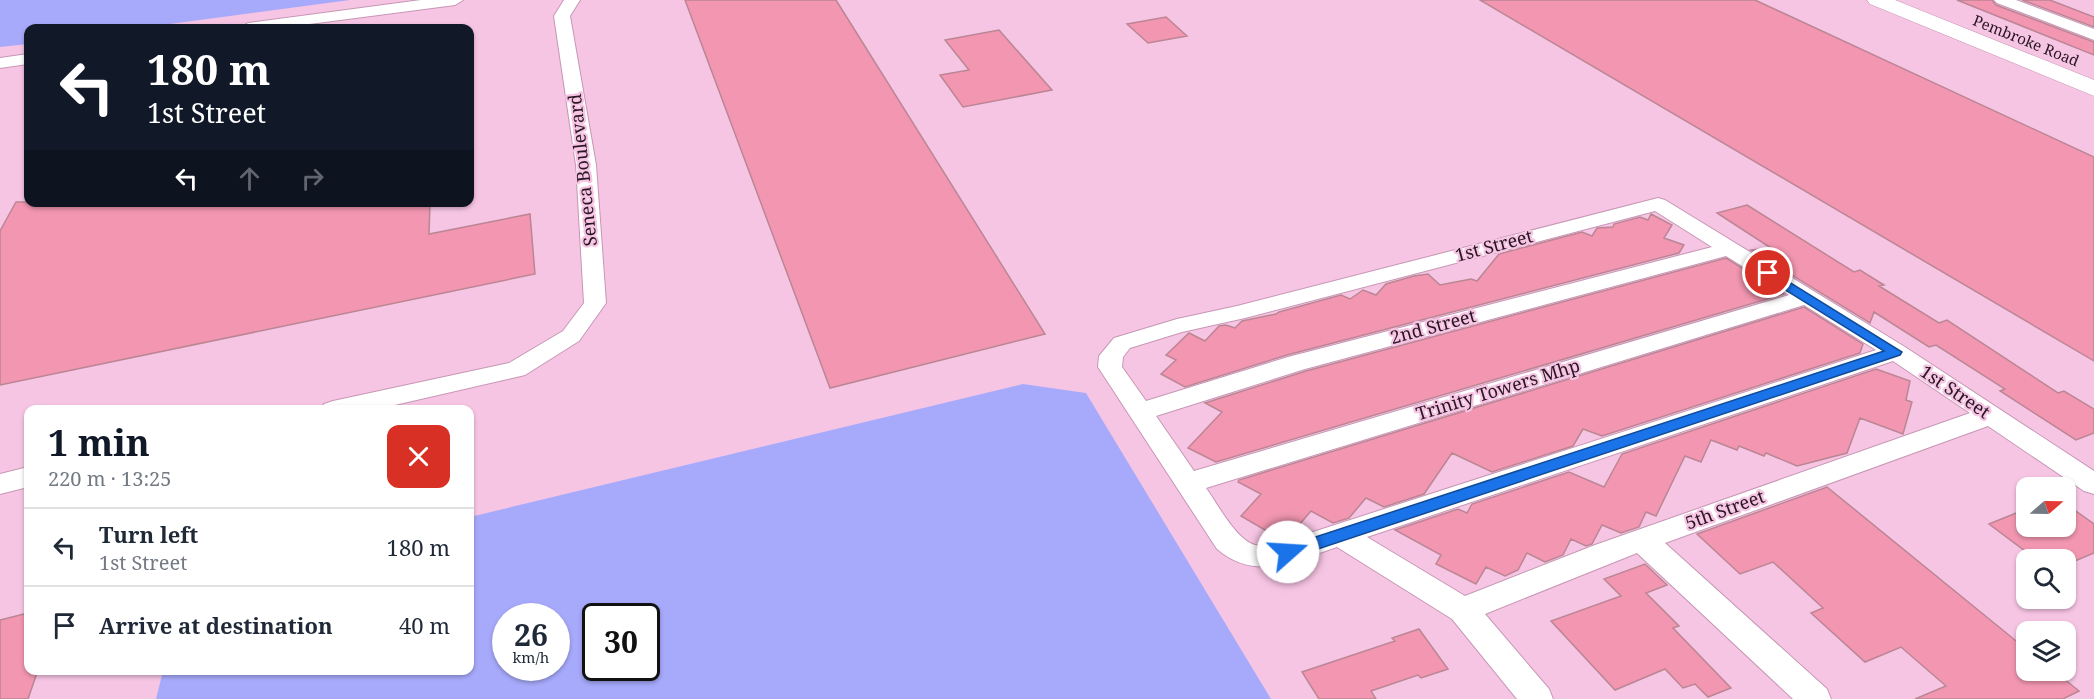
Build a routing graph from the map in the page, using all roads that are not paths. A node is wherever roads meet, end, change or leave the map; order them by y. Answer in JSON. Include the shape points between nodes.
{"nodes":[{"id":1,"x":455,"y":0,"type":"edge"},
{"id":2,"x":572,"y":0,"type":"edge"},
{"id":3,"x":1877,"y":0,"type":"edge"},
{"id":4,"x":1924,"y":0,"type":"edge"},
{"id":5,"x":2002,"y":0,"type":"edge"},
{"id":6,"x":278,"y":24,"type":"edge"},
{"id":7,"x":2094,"y":35,"type":"edge"},
{"id":8,"x":24,"y":60,"type":"edge"},
{"id":9,"x":0,"y":63,"type":"edge"},
{"id":10,"x":2094,"y":69,"type":"edge"},
{"id":11,"x":2094,"y":89,"type":"edge"},
{"id":12,"x":1728,"y":249,"type":"junction"},
{"id":13,"x":1808,"y":297,"type":"junction"},
{"id":14,"x":1896,"y":352,"type":"junction"},
{"id":15,"x":355,"y":405,"type":"edge"},
{"id":16,"x":1140,"y":412,"type":"junction"},
{"id":17,"x":1989,"y":416,"type":"junction"},
{"id":18,"x":24,"y":478,"type":"edge"},
{"id":19,"x":1188,"y":483,"type":"junction"},
{"id":20,"x":0,"y":484,"type":"edge"},
{"id":21,"x":2094,"y":484,"type":"edge"},
{"id":22,"x":1339,"y":534,"type":"junction"},
{"id":23,"x":1642,"y":540,"type":"junction"},
{"id":24,"x":1464,"y":610,"type":"junction"},
{"id":25,"x":1537,"y":699,"type":"edge"},
{"id":26,"x":1815,"y":699,"type":"edge"}],
"edges":[{"from":1,"to":6,"type":"street"},
{"from":2,"to":15,"type":"street","name":"Seneca Boulevard","via":[[562,16],[586,165],[595,303],[572,336],[516,369]]},
{"from":3,"to":11,"type":"main road","name":"Pembroke Road"},
{"from":4,"to":10,"type":"main road","name":"Pembroke Road"},
{"from":5,"to":7,"type":"street"},
{"from":8,"to":9,"type":"street"},
{"from":12,"to":13,"type":"street","name":"1st Street"},
{"from":12,"to":16,"type":"street","name":"2nd Street","via":[[1297,363]]},
{"from":12,"to":16,"type":"street","name":"1st Street","via":[[1658,204],[1177,326],[1122,343],[1111,356],[1110,367]]},
{"from":13,"to":14,"type":"street","name":"1st Street"},
{"from":13,"to":19,"type":"street","name":"Trinity Towers Mhp"},
{"from":14,"to":17,"type":"street","name":"1st Street"},
{"from":14,"to":22,"type":"street","name":"1st Street"},
{"from":16,"to":19,"type":"street","name":"1st Street"},
{"from":17,"to":21,"type":"street","name":"1st Street"},
{"from":17,"to":23,"type":"street","name":"5th Street"},
{"from":18,"to":20,"type":"street"},
{"from":19,"to":22,"type":"street","name":"1st Street","via":[[1227,541],[1248,556],[1264,558]]},
{"from":22,"to":24,"type":"street"},
{"from":23,"to":24,"type":"street","name":"5th Street"},
{"from":23,"to":26,"type":"street"},
{"from":24,"to":25,"type":"street"}]}
